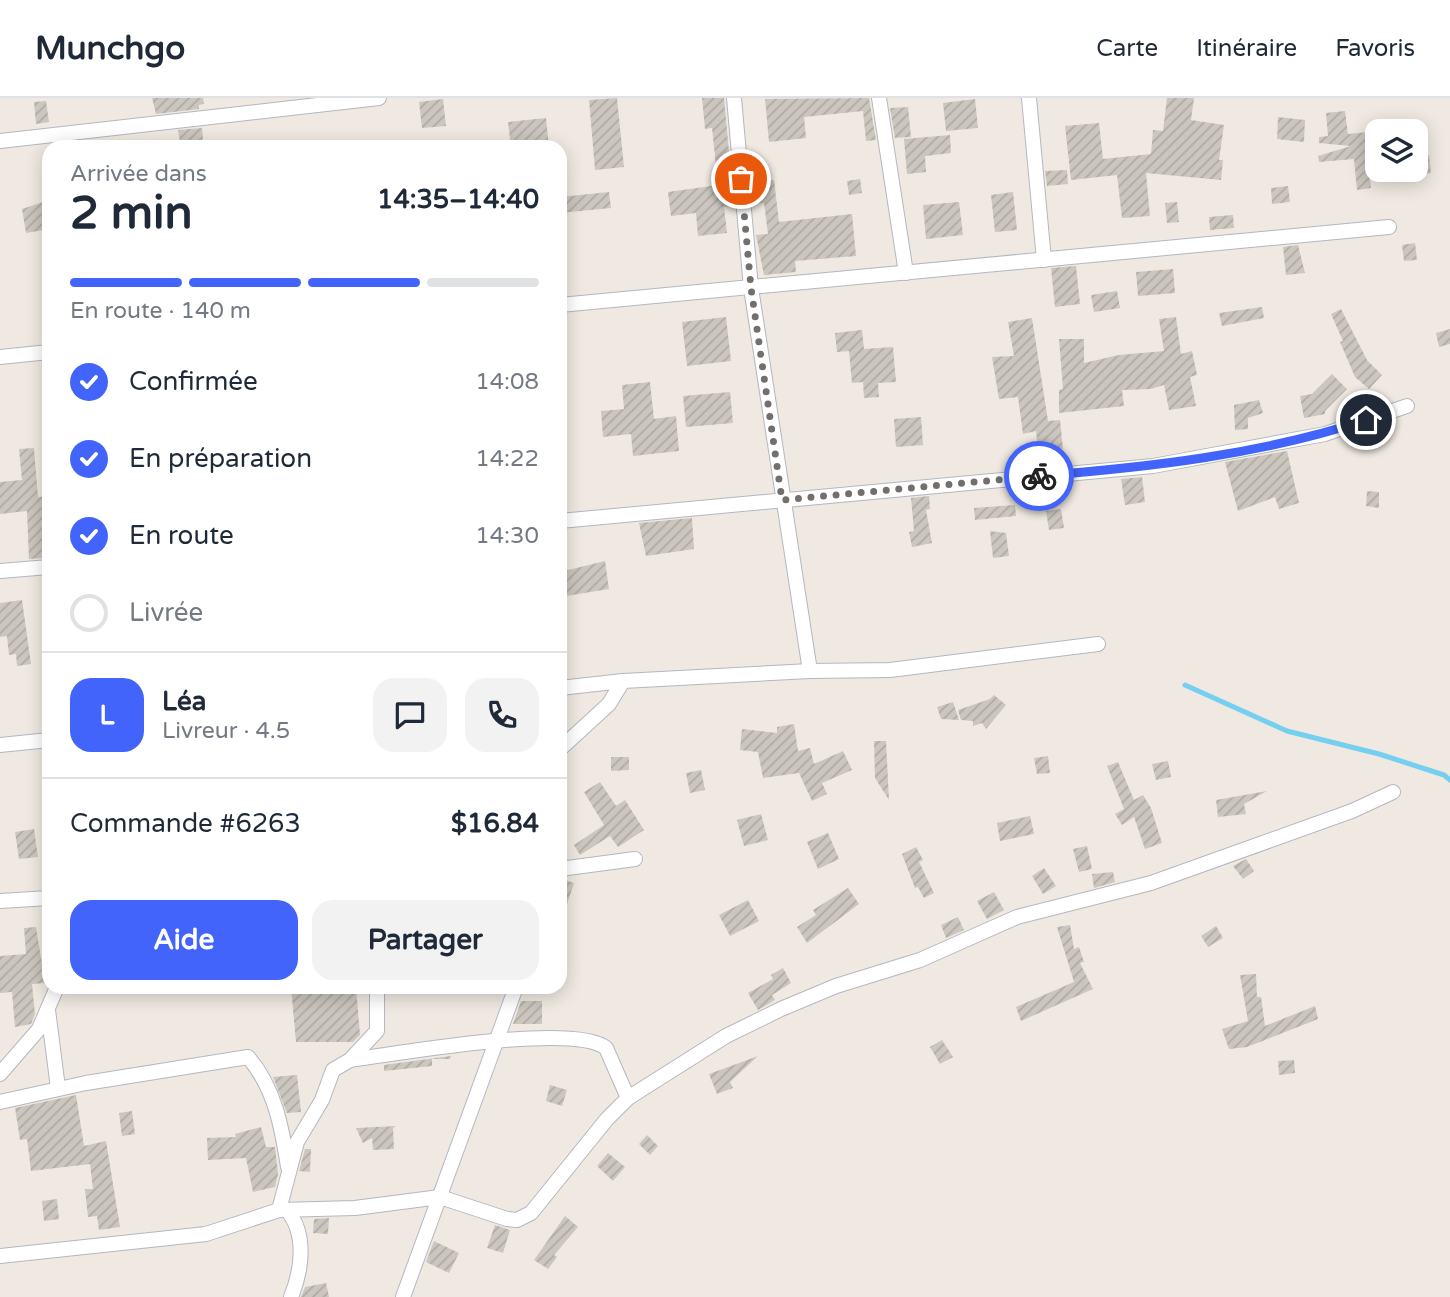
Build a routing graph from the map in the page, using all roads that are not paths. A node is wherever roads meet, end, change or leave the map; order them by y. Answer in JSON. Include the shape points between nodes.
{"nodes":[{"id":1,"x":379,"y":98,"type":"edge"},
{"id":2,"x":734,"y":98,"type":"edge"},
{"id":3,"x":879,"y":98,"type":"edge"},
{"id":4,"x":1029,"y":98,"type":"edge"},
{"id":5,"x":0,"y":141,"type":"edge"},
{"id":6,"x":1389,"y":227,"type":"dead end"},
{"id":7,"x":1044,"y":260,"type":"junction"},
{"id":8,"x":906,"y":273,"type":"junction"},
{"id":9,"x":751,"y":288,"type":"junction"},
{"id":10,"x":567,"y":304,"type":"edge"},
{"id":11,"x":42,"y":353,"type":"edge"},
{"id":12,"x":0,"y":357,"type":"edge"},
{"id":13,"x":1407,"y":406,"type":"dead end"},
{"id":14,"x":782,"y":500,"type":"junction"},
{"id":15,"x":567,"y":521,"type":"edge"},
{"id":16,"x":42,"y":568,"type":"edge"},
{"id":17,"x":0,"y":571,"type":"edge"},
{"id":18,"x":1098,"y":644,"type":"dead end"},
{"id":19,"x":810,"y":671,"type":"junction"},
{"id":20,"x":623,"y":681,"type":"junction"},
{"id":21,"x":567,"y":687,"type":"edge"},
{"id":22,"x":42,"y":741,"type":"edge"},
{"id":23,"x":567,"y":743,"type":"edge"},
{"id":24,"x":0,"y":745,"type":"edge"},
{"id":25,"x":1393,"y":792,"type":"dead end"},
{"id":26,"x":635,"y":859,"type":"dead end"},
{"id":27,"x":567,"y":868,"type":"edge"},
{"id":28,"x":42,"y":898,"type":"edge"},
{"id":29,"x":0,"y":901,"type":"edge"},
{"id":30,"x":54,"y":994,"type":"edge"},
{"id":31,"x":377,"y":994,"type":"edge"},
{"id":32,"x":513,"y":994,"type":"edge"},
{"id":33,"x":48,"y":1008,"type":"junction"},
{"id":34,"x":496,"y":1041,"type":"junction"},
{"id":35,"x":350,"y":1060,"type":"junction"},
{"id":36,"x":0,"y":1074,"type":"edge"},
{"id":37,"x":58,"y":1088,"type":"junction"},
{"id":38,"x":628,"y":1098,"type":"junction"},
{"id":39,"x":0,"y":1102,"type":"edge"},
{"id":40,"x":288,"y":1167,"type":"junction"},
{"id":41,"x":440,"y":1197,"type":"junction"},
{"id":42,"x":283,"y":1210,"type":"junction"},
{"id":43,"x":0,"y":1256,"type":"edge"},
{"id":44,"x":291,"y":1297,"type":"edge"},
{"id":45,"x":403,"y":1297,"type":"edge"}],
"edges":[{"from":1,"to":5,"type":"street"},
{"from":2,"to":9,"type":"street"},
{"from":3,"to":8,"type":"street"},
{"from":4,"to":7,"type":"street"},
{"from":6,"to":7,"type":"street"},
{"from":7,"to":8,"type":"street"},
{"from":8,"to":9,"type":"street"},
{"from":9,"to":10,"type":"street"},
{"from":9,"to":14,"type":"street"},
{"from":11,"to":12,"type":"street"},
{"from":13,"to":14,"type":"street","via":[[1325,434],[1153,466]]},
{"from":14,"to":15,"type":"street"},
{"from":14,"to":19,"type":"street"},
{"from":16,"to":17,"type":"street"},
{"from":18,"to":19,"type":"street","via":[[890,670]]},
{"from":19,"to":20,"type":"street"},
{"from":20,"to":21,"type":"street"},
{"from":20,"to":23,"type":"street","via":[[609,704]]},
{"from":22,"to":24,"type":"street"},
{"from":25,"to":38,"type":"street","via":[[1230,856],[1151,883],[1017,917],[920,960],[836,986],[726,1036]]},
{"from":26,"to":27,"type":"street"},
{"from":28,"to":29,"type":"street"},
{"from":30,"to":33,"type":"street"},
{"from":31,"to":35,"type":"street","via":[[377,1031]]},
{"from":32,"to":34,"type":"street"},
{"from":33,"to":36,"type":"street","via":[[39,1029]]},
{"from":33,"to":37,"type":"street"},
{"from":34,"to":35,"type":"street"},
{"from":34,"to":38,"type":"street","via":[[598,1042],[606,1048]]},
{"from":34,"to":41,"type":"street"},
{"from":35,"to":40,"type":"street","via":[[333,1070]]},
{"from":37,"to":39,"type":"street"},
{"from":37,"to":40,"type":"street","via":[[248,1057],[277,1108]]},
{"from":38,"to":41,"type":"street","via":[[524,1217],[507,1219]]},
{"from":40,"to":42,"type":"street"},
{"from":41,"to":42,"type":"street","via":[[355,1208]]},
{"from":41,"to":45,"type":"street"},
{"from":42,"to":43,"type":"street","via":[[206,1234]]},
{"from":42,"to":44,"type":"street","via":[[300,1231],[298,1278]]}]}
